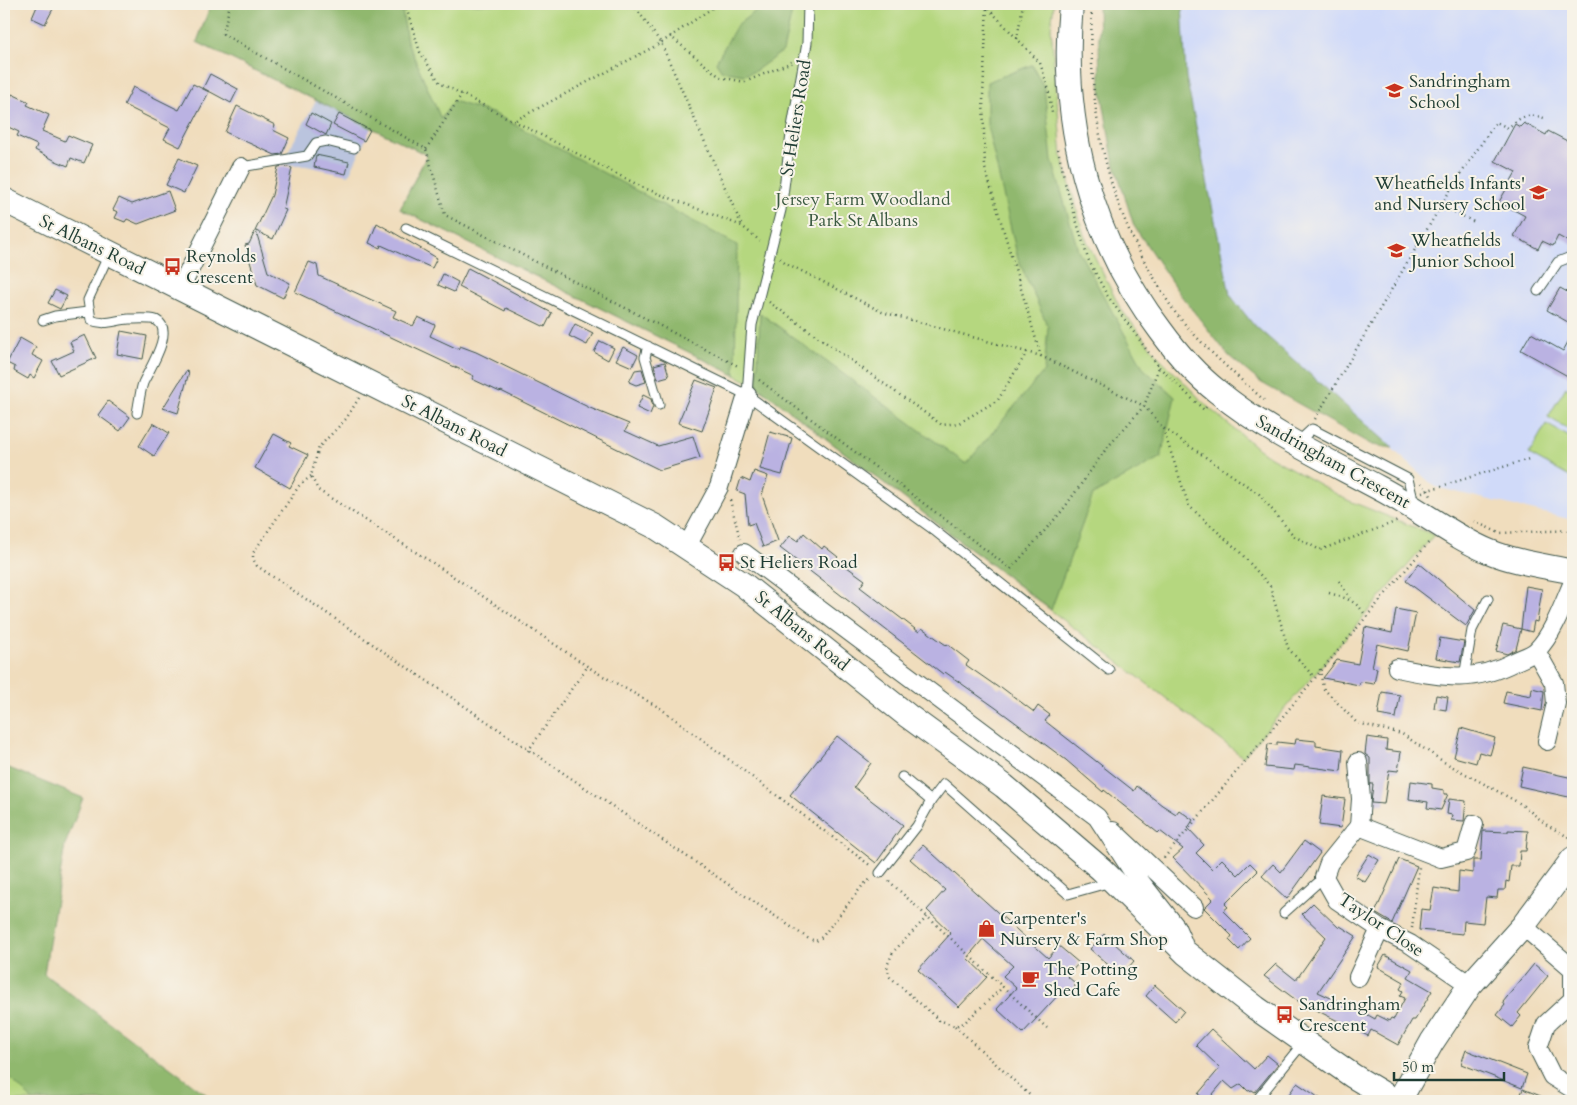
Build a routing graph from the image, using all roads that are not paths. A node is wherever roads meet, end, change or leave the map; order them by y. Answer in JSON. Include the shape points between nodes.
{"nodes":[{"id":1,"x":808,"y":4,"type":"edge"},
{"id":2,"x":1072,"y":4,"type":"edge"},
{"id":3,"x":354,"y":148,"type":"dead end"},
{"id":4,"x":241,"y":167,"type":"joint"},
{"id":5,"x":4,"y":200,"type":"edge"},
{"id":6,"x":406,"y":228,"type":"dead end"},
{"id":7,"x":109,"y":254,"type":"junction"},
{"id":8,"x":1573,"y":256,"type":"edge"},
{"id":9,"x":180,"y":289,"type":"junction"},
{"id":10,"x":1538,"y":291,"type":"dead end"},
{"id":11,"x":88,"y":312,"type":"junction"},
{"id":12,"x":42,"y":320,"type":"dead end"},
{"id":13,"x":648,"y":346,"type":"junction"},
{"id":14,"x":747,"y":395,"type":"junction"},
{"id":15,"x":659,"y":405,"type":"dead end"},
{"id":16,"x":137,"y":413,"type":"dead end"},
{"id":17,"x":687,"y":546,"type":"junction"},
{"id":18,"x":744,"y":553,"type":"road end"},
{"id":19,"x":1573,"y":572,"type":"edge"},
{"id":20,"x":1573,"y":582,"type":"edge"},
{"id":21,"x":1488,"y":598,"type":"dead end"},
{"id":22,"x":1536,"y":651,"type":"junction"},
{"id":23,"x":1397,"y":668,"type":"dead end"},
{"id":24,"x":1109,"y":670,"type":"dead end"},
{"id":25,"x":1464,"y":677,"type":"junction"},
{"id":26,"x":1547,"y":742,"type":"dead end"},
{"id":27,"x":1358,"y":762,"type":"dead end"},
{"id":28,"x":902,"y":777,"type":"dead end"},
{"id":29,"x":931,"y":801,"type":"junction"},
{"id":30,"x":1097,"y":817,"type":"junction"},
{"id":31,"x":1474,"y":824,"type":"dead end"},
{"id":32,"x":1359,"y":826,"type":"junction"},
{"id":33,"x":1573,"y":859,"type":"edge"},
{"id":34,"x":880,"y":872,"type":"road end"},
{"id":35,"x":1324,"y":878,"type":"junction"},
{"id":36,"x":1114,"y":882,"type":"junction"},
{"id":37,"x":1194,"y":907,"type":"dead end"},
{"id":38,"x":1284,"y":913,"type":"dead end"},
{"id":39,"x":1523,"y":926,"type":"junction"},
{"id":40,"x":1380,"y":928,"type":"junction"},
{"id":41,"x":1186,"y":953,"type":"junction"},
{"id":42,"x":1573,"y":969,"type":"edge"},
{"id":43,"x":1358,"y":977,"type":"dead end"},
{"id":44,"x":1470,"y":985,"type":"junction"},
{"id":45,"x":1304,"y":1041,"type":"junction"},
{"id":46,"x":1573,"y":1089,"type":"edge"},
{"id":47,"x":1256,"y":1101,"type":"edge"},
{"id":48,"x":1397,"y":1101,"type":"edge"}],
"edges":[{"from":1,"to":14,"type":"lane","name":"St Heliers Road","via":[[809,27],[781,210],[752,324]]},
{"from":2,"to":19,"type":"main road","name":"Sandringham Crescent","via":[[1068,64],[1075,137],[1087,184],[1112,253],[1152,319],[1190,366],[1243,412],[1295,444],[1413,504],[1488,551]]},
{"from":3,"to":4,"type":"lane","via":[[326,141],[316,143],[306,156]]},
{"from":4,"to":9,"type":"street"},
{"from":5,"to":7,"type":"main road","name":"St Albans Road"},
{"from":6,"to":13,"type":"lane"},
{"from":7,"to":9,"type":"main road","name":"St Albans Road"},
{"from":7,"to":11,"type":"lane","via":[[88,300]]},
{"from":8,"to":10,"type":"lane","via":[[1558,262]]},
{"from":9,"to":17,"type":"main road","name":"St Albans Road","via":[[647,522]]},
{"from":11,"to":12,"type":"lane"},
{"from":11,"to":16,"type":"lane","via":[[92,320],[100,324],[126,319],[155,320],[160,324],[163,332],[160,347],[144,382]]},
{"from":13,"to":14,"type":"lane"},
{"from":13,"to":15,"type":"lane","via":[[645,357]]},
{"from":14,"to":17,"type":"street","name":"St Heliers Road","via":[[719,488]]},
{"from":14,"to":24,"type":"lane","via":[[930,527]]},
{"from":17,"to":36,"type":"main road","name":"St Albans Road","via":[[744,584],[916,722],[1004,786]]},
{"from":18,"to":30,"type":"street"},
{"from":20,"to":22,"type":"street","via":[[1558,617]]},
{"from":21,"to":25,"type":"lane","via":[[1472,630]]},
{"from":22,"to":25,"type":"street","via":[[1495,672]]},
{"from":22,"to":26,"type":"street","via":[[1554,683],[1556,703]]},
{"from":23,"to":25,"type":"street","via":[[1441,677]]},
{"from":27,"to":32,"type":"street"},
{"from":28,"to":29,"type":"lane"},
{"from":29,"to":34,"type":"lane","via":[[917,826]]},
{"from":29,"to":36,"type":"lane","via":[[944,784],[1068,894]]},
{"from":30,"to":37,"type":"street"},
{"from":30,"to":41,"type":"street","via":[[1133,872],[1176,927]]},
{"from":31,"to":32,"type":"street","via":[[1466,852],[1441,858]]},
{"from":32,"to":35,"type":"street","name":"Taylor Close","via":[[1328,863]]},
{"from":33,"to":39,"type":"main road"},
{"from":35,"to":38,"type":"lane"},
{"from":35,"to":40,"type":"street","name":"Taylor Close","via":[[1336,900]]},
{"from":36,"to":41,"type":"main road","name":"St Albans Road"},
{"from":39,"to":42,"type":"street"},
{"from":39,"to":44,"type":"main road"},
{"from":40,"to":43,"type":"street"},
{"from":40,"to":44,"type":"street","name":"Taylor Close","via":[[1410,944]]},
{"from":41,"to":45,"type":"main road","name":"St Albans Road"},
{"from":42,"to":46,"type":"street","via":[[1573,999],[1546,1024],[1538,1048],[1552,1076]]},
{"from":44,"to":48,"type":"main road"},
{"from":45,"to":47,"type":"lane"},
{"from":45,"to":48,"type":"main road","name":"St Albans Road","via":[[1352,1076]]}]}
